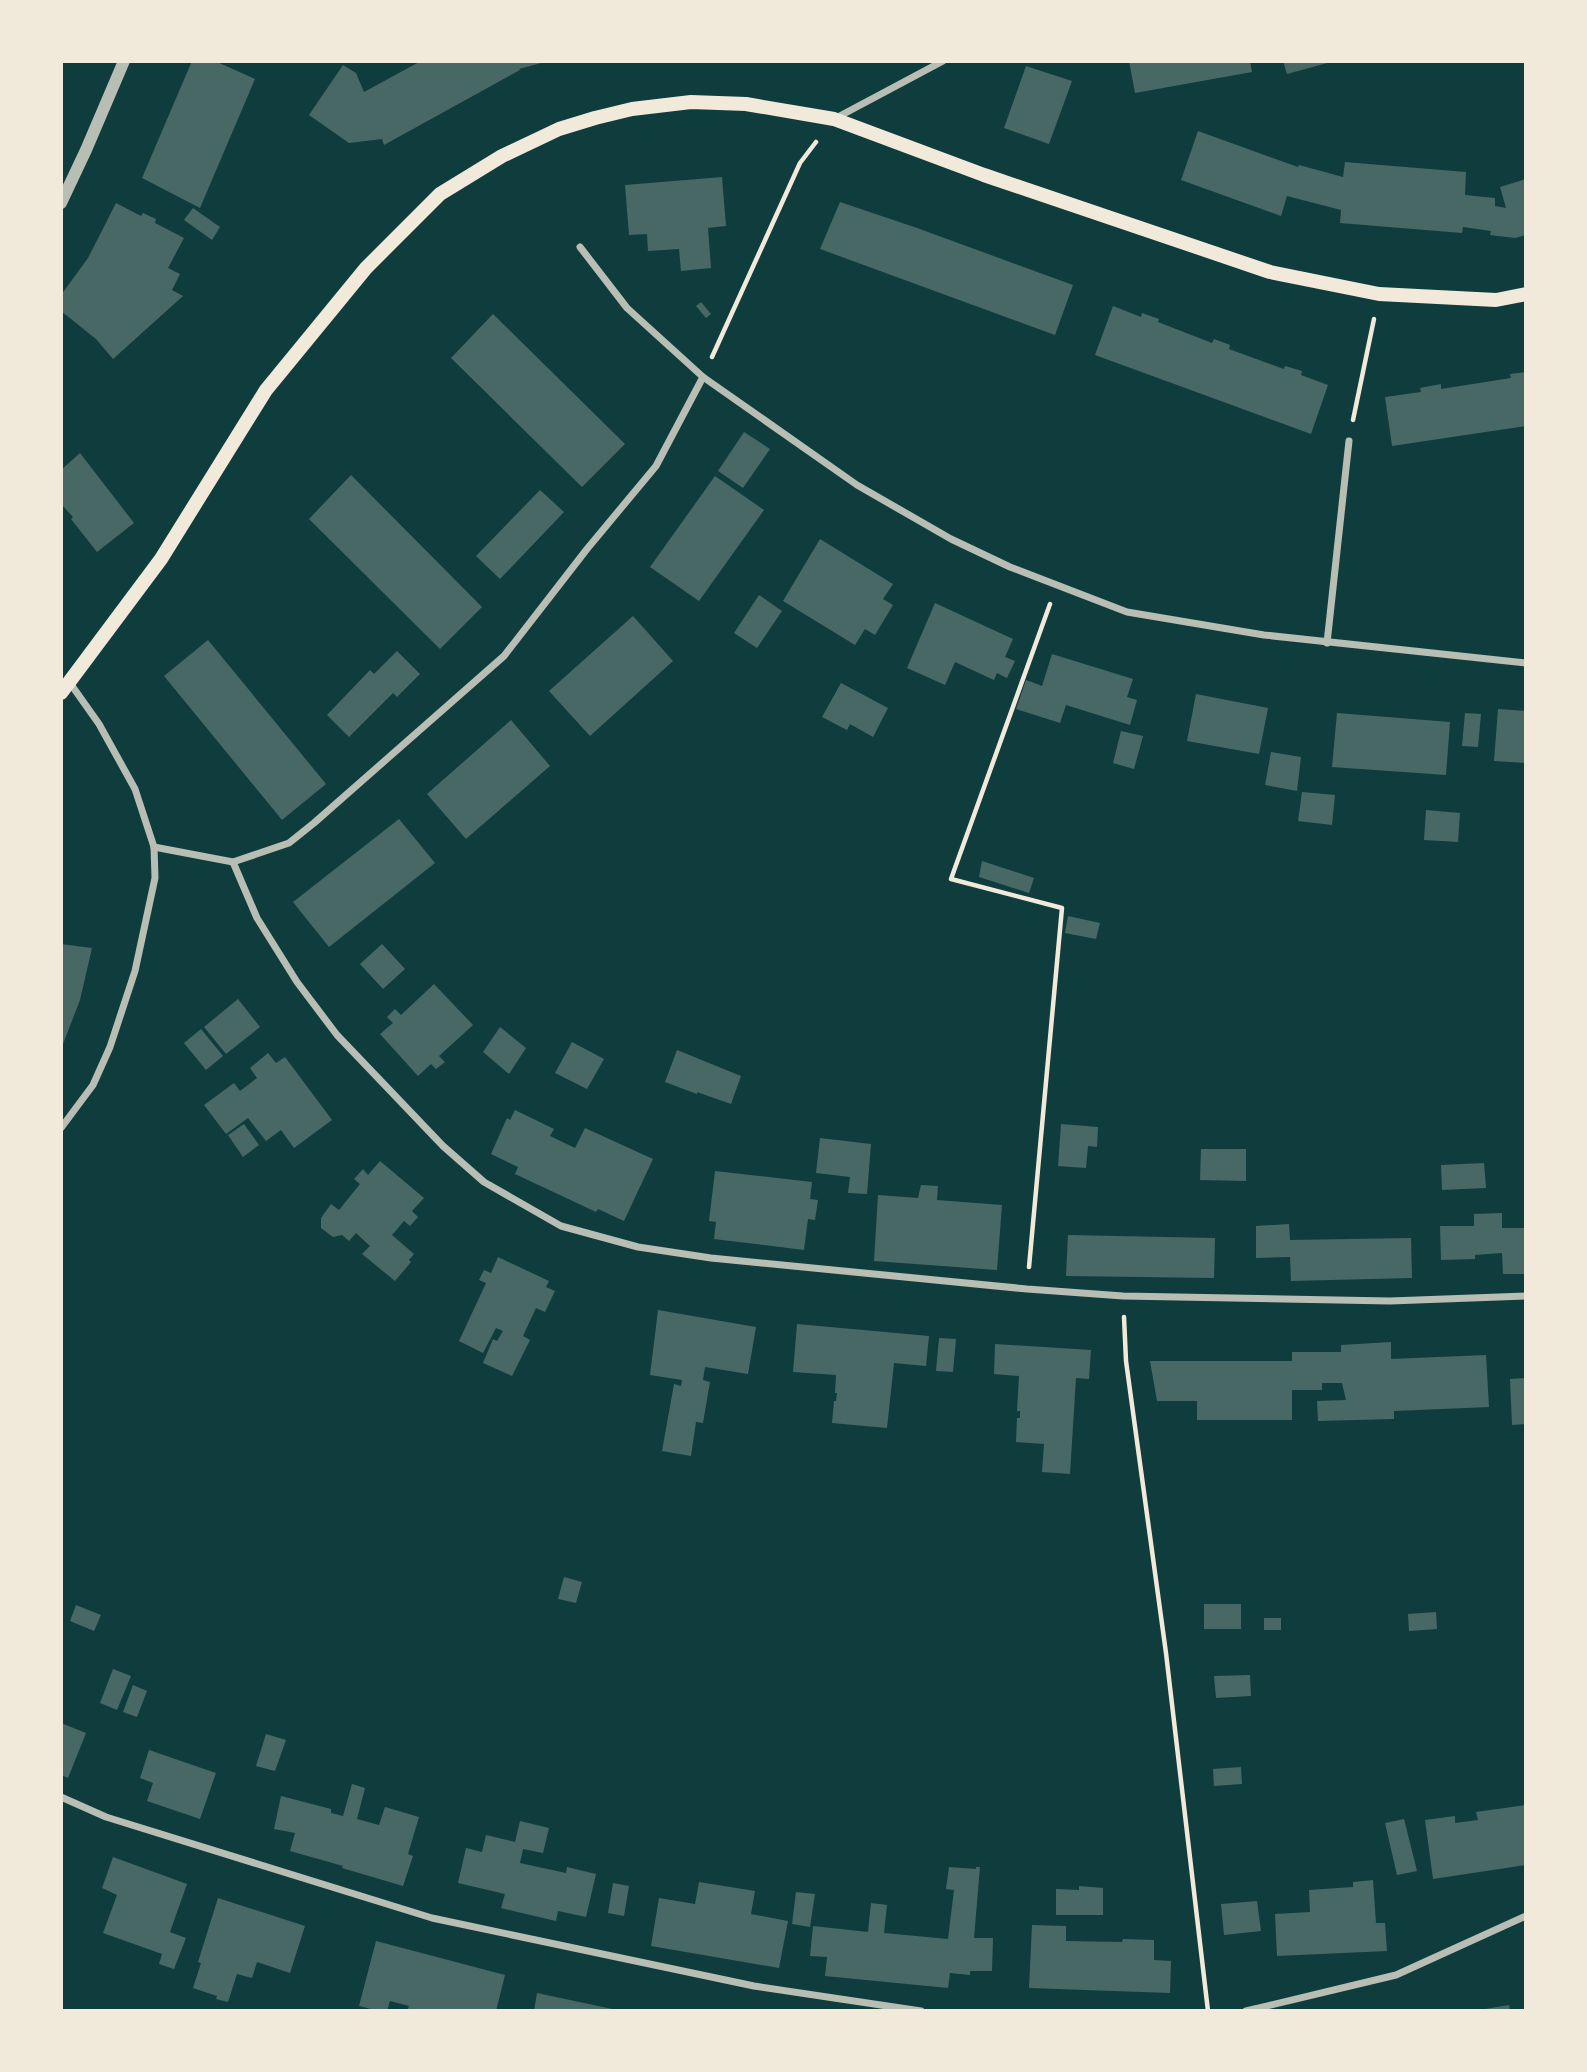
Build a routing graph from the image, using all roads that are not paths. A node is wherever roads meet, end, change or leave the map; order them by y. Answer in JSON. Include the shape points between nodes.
{"nodes":[{"id":1,"x":124,"y":61,"type":"edge"},
{"id":2,"x":943,"y":61,"type":"edge"},
{"id":3,"x":834,"y":119,"type":"junction"},
{"id":4,"x":61,"y":203,"type":"edge"},
{"id":5,"x":580,"y":247,"type":"dead end"},
{"id":6,"x":1526,"y":294,"type":"edge"},
{"id":7,"x":703,"y":377,"type":"junction"},
{"id":8,"x":1349,"y":441,"type":"road end"},
{"id":9,"x":1327,"y":643,"type":"junction"},
{"id":10,"x":1526,"y":663,"type":"edge"},
{"id":11,"x":66,"y":688,"type":"edge"},
{"id":12,"x":154,"y":847,"type":"junction"},
{"id":13,"x":233,"y":862,"type":"junction"},
{"id":14,"x":61,"y":1128,"type":"edge"},
{"id":15,"x":1526,"y":1296,"type":"edge"},
{"id":16,"x":61,"y":1797,"type":"edge"},
{"id":17,"x":1526,"y":1916,"type":"edge"},
{"id":18,"x":921,"y":2011,"type":"edge"},
{"id":19,"x":1246,"y":2011,"type":"edge"}],
"edges":[{"from":1,"to":4,"type":"street"},
{"from":2,"to":3,"type":"street"},
{"from":3,"to":6,"type":"main road","via":[[1270,272],[1379,294],[1496,300]]},
{"from":3,"to":11,"type":"main road","via":[[746,104],[691,102],[632,108],[559,129],[502,156],[440,194],[366,268],[266,390],[161,559]]},
{"from":5,"to":7,"type":"street","via":[[626,308]]},
{"from":7,"to":9,"type":"street","via":[[857,485],[1010,567],[1127,612]]},
{"from":7,"to":13,"type":"street","via":[[656,466],[504,656],[289,843]]},
{"from":8,"to":9,"type":"street"},
{"from":9,"to":10,"type":"street"},
{"from":11,"to":12,"type":"street","via":[[99,724],[135,789]]},
{"from":12,"to":13,"type":"street"},
{"from":12,"to":14,"type":"street","via":[[155,878],[135,971],[114,1036],[93,1085]]},
{"from":13,"to":15,"type":"street","via":[[257,918],[337,1035],[443,1146],[484,1182],[561,1226],[638,1247],[711,1258],[1123,1296],[1390,1301]]},
{"from":16,"to":18,"type":"street","via":[[106,1817],[432,1918],[754,1986]]},
{"from":17,"to":19,"type":"street","via":[[1396,1975]]}]}
